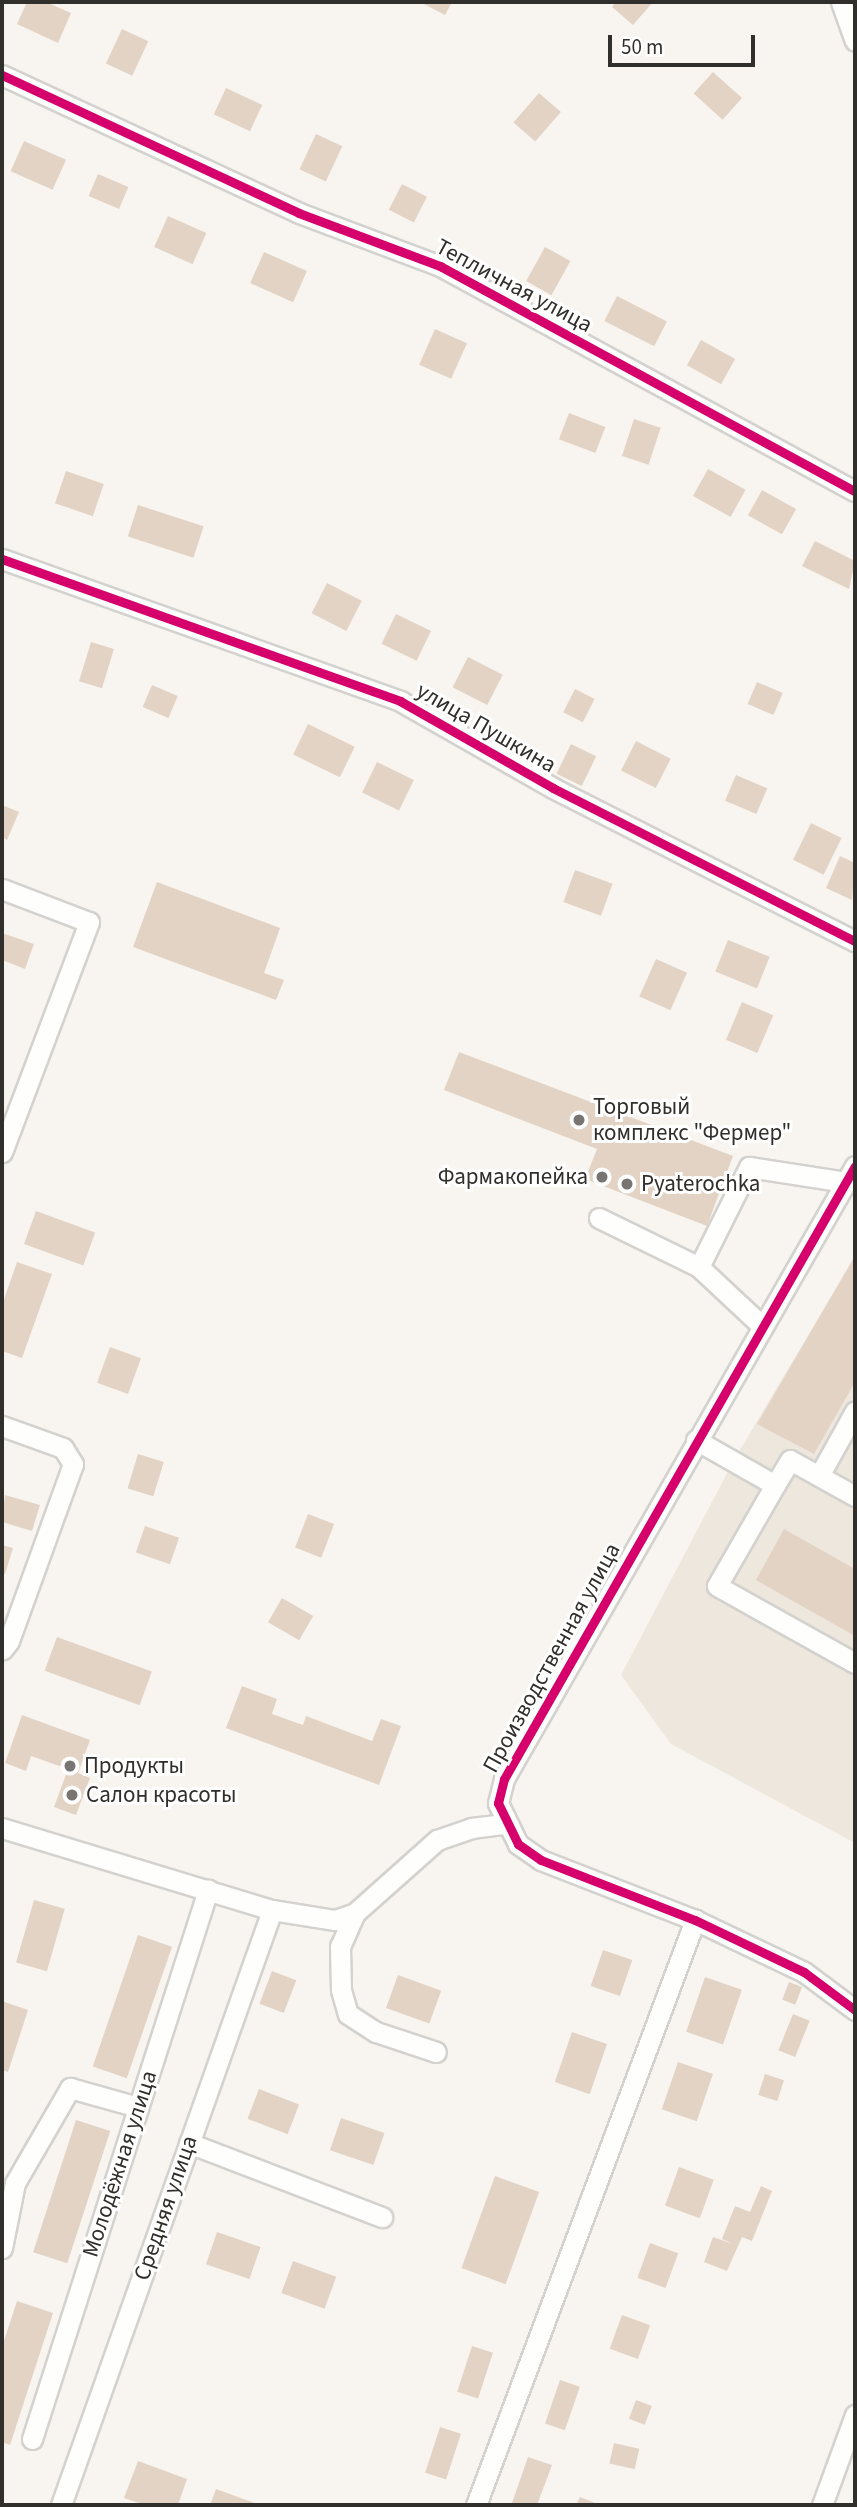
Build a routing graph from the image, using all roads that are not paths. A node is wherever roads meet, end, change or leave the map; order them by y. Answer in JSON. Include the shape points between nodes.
{"nodes":[{"id":1,"x":841,"y":2,"type":"edge"},
{"id":2,"x":855,"y":41,"type":"edge"},
{"id":3,"x":2,"y":75,"type":"edge"},
{"id":4,"x":855,"y":491,"type":"edge"},
{"id":5,"x":2,"y":559,"type":"edge"},
{"id":6,"x":2,"y":889,"type":"edge"},
{"id":7,"x":855,"y":941,"type":"edge"},
{"id":8,"x":2,"y":1152,"type":"edge"},
{"id":9,"x":851,"y":1174,"type":"edge"},
{"id":10,"x":599,"y":1218,"type":"dead end"},
{"id":11,"x":699,"y":1267,"type":"junction"},
{"id":12,"x":762,"y":1326,"type":"junction"},
{"id":13,"x":855,"y":1411,"type":"edge"},
{"id":14,"x":2,"y":1426,"type":"edge"},
{"id":15,"x":696,"y":1440,"type":"junction"},
{"id":16,"x":819,"y":1476,"type":"junction"},
{"id":17,"x":775,"y":1485,"type":"junction"},
{"id":18,"x":855,"y":1496,"type":"edge"},
{"id":19,"x":2,"y":1650,"type":"edge"},
{"id":20,"x":855,"y":1663,"type":"edge"},
{"id":21,"x":505,"y":1824,"type":"junction"},
{"id":22,"x":2,"y":1828,"type":"edge"},
{"id":23,"x":208,"y":1889,"type":"junction"},
{"id":24,"x":272,"y":1910,"type":"junction"},
{"id":25,"x":355,"y":1913,"type":"junction"},
{"id":26,"x":695,"y":1920,"type":"junction"},
{"id":27,"x":855,"y":2010,"type":"edge"},
{"id":28,"x":436,"y":2052,"type":"dead end"},
{"id":29,"x":138,"y":2108,"type":"junction"},
{"id":30,"x":189,"y":2143,"type":"junction"},
{"id":31,"x":382,"y":2217,"type":"dead end"},
{"id":32,"x":2,"y":2248,"type":"edge"},
{"id":33,"x":855,"y":2415,"type":"edge"},
{"id":34,"x":33,"y":2439,"type":"dead end"},
{"id":35,"x":61,"y":2505,"type":"edge"},
{"id":36,"x":476,"y":2505,"type":"edge"},
{"id":37,"x":822,"y":2505,"type":"edge"}],
"edges":[{"from":1,"to":2,"type":"street"},
{"from":3,"to":4,"type":"street","name":"Тепличная улица","via":[[299,213],[440,266]]},
{"from":5,"to":7,"type":"street","name":"улица Пушкина","via":[[400,701],[553,788]]},
{"from":6,"to":8,"type":"street","via":[[89,922]]},
{"from":9,"to":11,"type":"street","via":[[749,1167]]},
{"from":9,"to":12,"type":"street","name":"Производственная улица"},
{"from":10,"to":11,"type":"street"},
{"from":11,"to":12,"type":"street"},
{"from":12,"to":15,"type":"street","name":"Производственная улица"},
{"from":13,"to":16,"type":"street"},
{"from":14,"to":19,"type":"street","via":[[63,1448],[73,1464]]},
{"from":15,"to":17,"type":"street"},
{"from":15,"to":21,"type":"street","name":"Производственная улица","via":[[504,1779],[499,1803]]},
{"from":16,"to":17,"type":"street","via":[[790,1460]]},
{"from":16,"to":18,"type":"street"},
{"from":17,"to":20,"type":"street","via":[[718,1586]]},
{"from":21,"to":25,"type":"street","via":[[471,1828],[437,1840]]},
{"from":21,"to":26,"type":"street","via":[[518,1844],[541,1860]]},
{"from":22,"to":23,"type":"street"},
{"from":23,"to":24,"type":"street"},
{"from":23,"to":29,"type":"street","name":"Молодёжная улица"},
{"from":24,"to":25,"type":"street","via":[[335,1920]]},
{"from":24,"to":30,"type":"street","name":"Средняя улица"},
{"from":25,"to":28,"type":"street","via":[[340,1945],[341,1990],[348,2014],[376,2032]]},
{"from":26,"to":27,"type":"street","via":[[804,1972]]},
{"from":26,"to":36,"type":"street"},
{"from":29,"to":32,"type":"street","via":[[70,2088],[15,2183]]},
{"from":29,"to":34,"type":"street","name":"Молодёжная улица"},
{"from":30,"to":31,"type":"street"},
{"from":30,"to":35,"type":"street","name":"Средняя улица"},
{"from":33,"to":37,"type":"street"}]}
